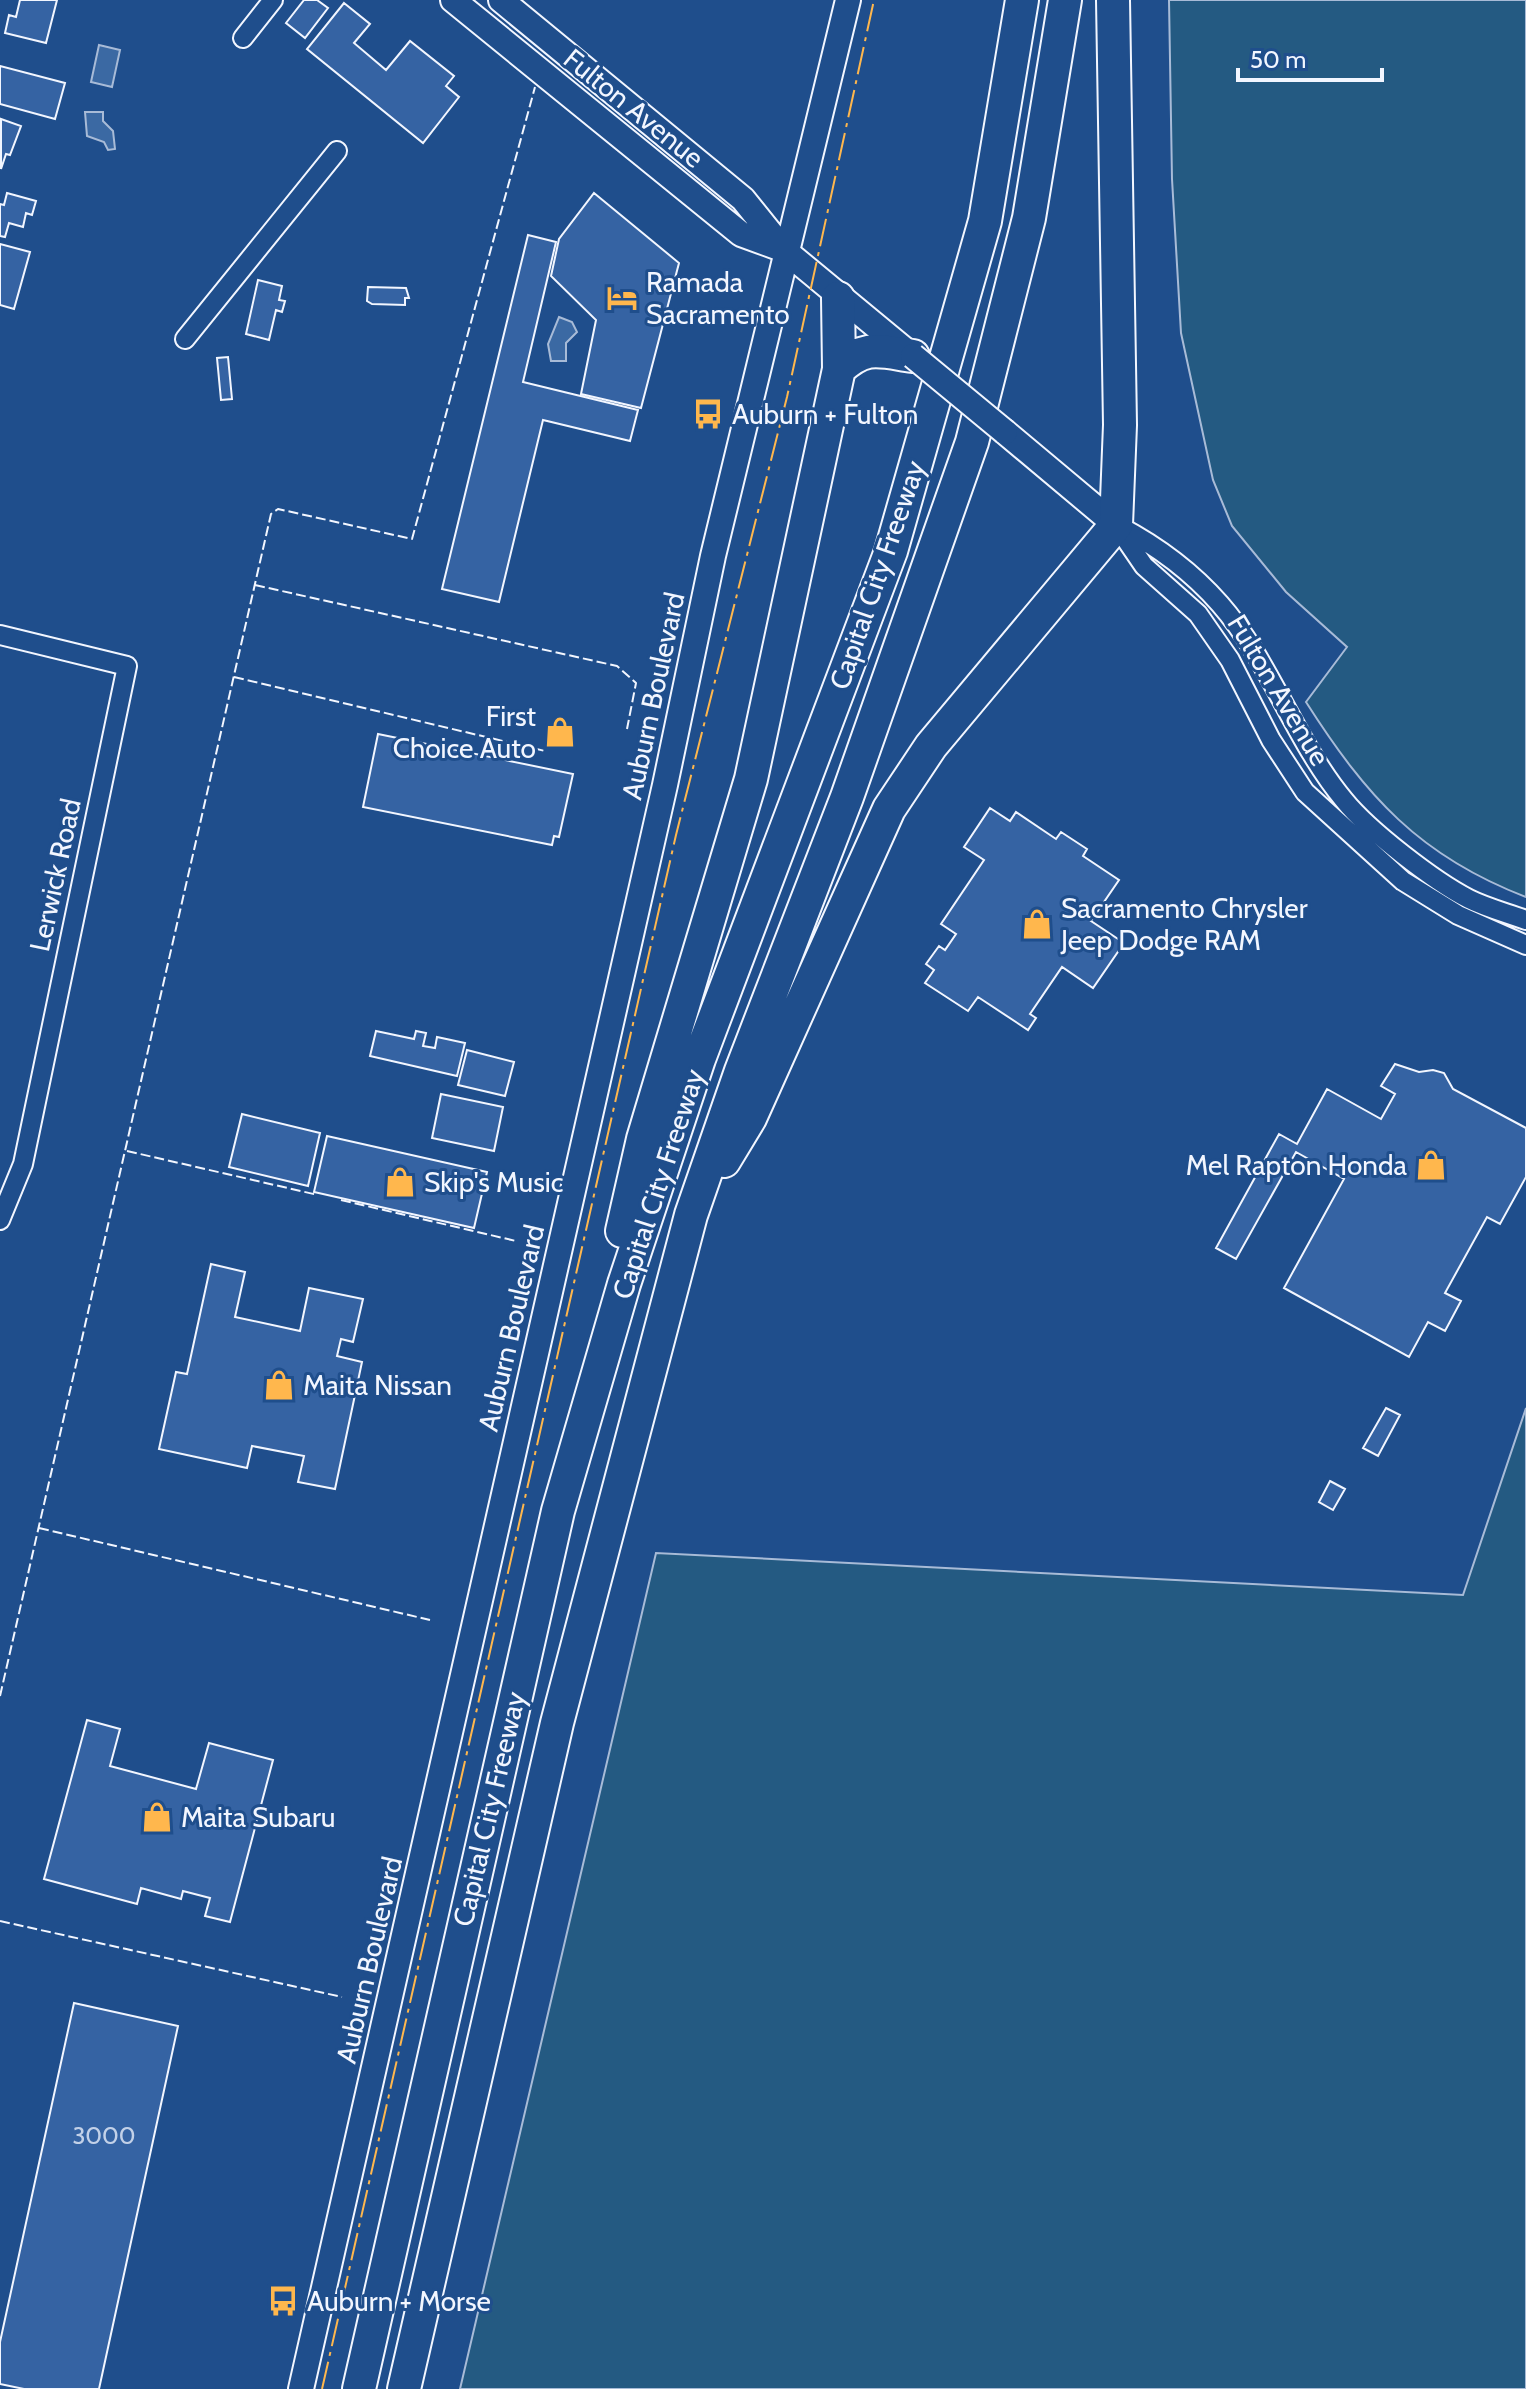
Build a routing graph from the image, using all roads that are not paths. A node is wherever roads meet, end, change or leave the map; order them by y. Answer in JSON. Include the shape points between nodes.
{"nodes":[{"id":1,"x":273,"y":0,"type":"edge"},
{"id":2,"x":453,"y":0,"type":"edge"},
{"id":3,"x":501,"y":0,"type":"edge"},
{"id":4,"x":848,"y":0,"type":"edge"},
{"id":5,"x":1022,"y":0,"type":"edge"},
{"id":6,"x":1065,"y":0,"type":"edge"},
{"id":7,"x":1113,"y":0,"type":"edge"},
{"id":8,"x":243,"y":38,"type":"dead end"},
{"id":9,"x":337,"y":151,"type":"dead end"},
{"id":10,"x":784,"y":250,"type":"junction"},
{"id":11,"x":838,"y":298,"type":"junction"},
{"id":12,"x":185,"y":339,"type":"dead end"},
{"id":13,"x":913,"y":356,"type":"junction"},
{"id":14,"x":839,"y":369,"type":"junction"},
{"id":15,"x":1116,"y":525,"type":"junction"},
{"id":16,"x":0,"y":635,"type":"edge"},
{"id":17,"x":1526,"y":920,"type":"edge"},
{"id":18,"x":1526,"y":945,"type":"edge"},
{"id":19,"x":691,"y":1215,"type":"junction"},
{"id":20,"x":0,"y":1220,"type":"edge"},
{"id":21,"x":558,"y":1511,"type":"junction"},
{"id":22,"x":301,"y":2389,"type":"edge"},
{"id":23,"x":359,"y":2389,"type":"edge"},
{"id":24,"x":404,"y":2389,"type":"edge"}],
"edges":[{"from":1,"to":8,"type":"street"},
{"from":2,"to":10,"type":"main road","name":"Fulton Avenue","via":[[741,234]]},
{"from":3,"to":10,"type":"main road","name":"Fulton Avenue","via":[[743,199]]},
{"from":4,"to":10,"type":"main road","name":"Auburn Boulevard"},
{"from":5,"to":21,"type":"highway","name":"Capital City Freeway","via":[[985,221],[891,551],[699,1059],[624,1284]]},
{"from":6,"to":19,"type":"highway","name":"Capital City Freeway","via":[[1029,218],[972,442]]},
{"from":7,"to":15,"type":"highway","via":[[1120,425]]},
{"from":9,"to":12,"type":"street"},
{"from":10,"to":11,"type":"main road","name":"Fulton Avenue"},
{"from":10,"to":22,"type":"main road","name":"Auburn Boulevard"},
{"from":11,"to":13,"type":"main road","name":"Fulton Avenue"},
{"from":11,"to":14,"type":"highway"},
{"from":13,"to":14,"type":"highway","via":[[872,350],[855,354]]},
{"from":13,"to":15,"type":"main road","name":"Fulton Avenue","bridge":true},
{"from":14,"to":21,"type":"highway","via":[[751,779],[643,1139]]},
{"from":15,"to":17,"type":"street","name":"Fulton Avenue","via":[[1158,546],[1220,604],[1345,802],[1416,864],[1468,899]]},
{"from":15,"to":18,"type":"street","name":"Fulton Avenue","via":[[1144,566],[1198,614],[1305,792],[1403,881],[1458,915]]},
{"from":15,"to":19,"type":"highway","via":[[931,746],[889,809],[750,1118]]},
{"from":16,"to":20,"type":"street","name":"Lerwick Road","via":[[127,666],[23,1164]]},
{"from":19,"to":24,"type":"highway","name":"Capital City Freeway","via":[[557,1723]]},
{"from":21,"to":23,"type":"highway","name":"Capital City Freeway"}]}
